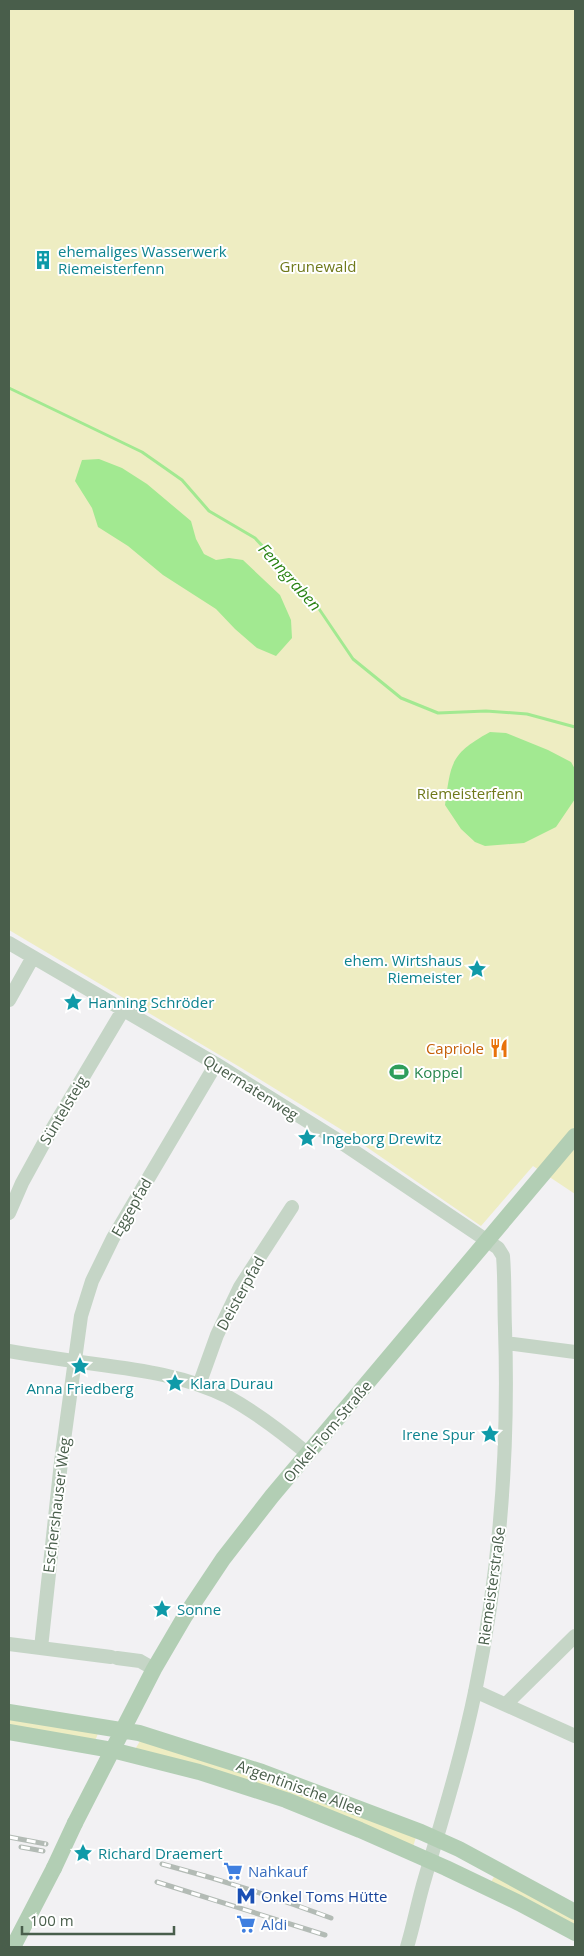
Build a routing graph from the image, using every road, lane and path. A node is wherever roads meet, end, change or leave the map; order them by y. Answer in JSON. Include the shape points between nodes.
{"nodes":[{"id":1,"x":9,"y":943,"type":"edge"},
{"id":2,"x":33,"y":957,"type":"junction"},
{"id":3,"x":9,"y":1000,"type":"edge"},
{"id":4,"x":123,"y":1010,"type":"junction"},
{"id":5,"x":216,"y":1064,"type":"junction"},
{"id":6,"x":575,"y":1136,"type":"edge"},
{"id":7,"x":292,"y":1207,"type":"dead end"},
{"id":8,"x":9,"y":1213,"type":"edge"},
{"id":9,"x":486,"y":1242,"type":"junction"},
{"id":10,"x":506,"y":1343,"type":"junction"},
{"id":11,"x":9,"y":1351,"type":"edge"},
{"id":12,"x":575,"y":1352,"type":"edge"},
{"id":13,"x":75,"y":1362,"type":"junction"},
{"id":14,"x":198,"y":1385,"type":"junction"},
{"id":15,"x":308,"y":1454,"type":"junction"},
{"id":16,"x":575,"y":1636,"type":"edge"},
{"id":17,"x":9,"y":1644,"type":"edge"},
{"id":18,"x":41,"y":1648,"type":"junction"},
{"id":19,"x":154,"y":1669,"type":"junction"},
{"id":20,"x":475,"y":1691,"type":"junction"},
{"id":21,"x":506,"y":1704,"type":"junction"},
{"id":22,"x":9,"y":1712,"type":"edge"},
{"id":23,"x":122,"y":1730,"type":"junction"},
{"id":24,"x":9,"y":1732,"type":"edge"},
{"id":25,"x":575,"y":1736,"type":"edge"},
{"id":26,"x":112,"y":1750,"type":"junction"},
{"id":27,"x":437,"y":1839,"type":"junction"},
{"id":28,"x":430,"y":1861,"type":"junction"},
{"id":29,"x":575,"y":1912,"type":"edge"},
{"id":30,"x":575,"y":1933,"type":"edge"},
{"id":31,"x":10,"y":1947,"type":"edge"},
{"id":32,"x":407,"y":1947,"type":"edge"}],
"edges":[{"from":1,"to":2,"type":"street","name":"Quermatenweg"},
{"from":2,"to":3,"type":"street"},
{"from":2,"to":4,"type":"street","name":"Quermatenweg"},
{"from":4,"to":5,"type":"street","name":"Quermatenweg"},
{"from":4,"to":8,"type":"street","name":"Süntelsteig","via":[[45,1141]]},
{"from":5,"to":9,"type":"street","name":"Quermatenweg","via":[[336,1139]]},
{"from":5,"to":13,"type":"street","name":"Eggepfad","via":[[96,1272],[81,1316]]},
{"from":6,"to":9,"type":"main road","name":"Onkel-Tom-Straße"},
{"from":7,"to":14,"type":"street","name":"Deisterpfad","via":[[240,1287]]},
{"from":9,"to":10,"type":"street","name":"Riemeisterstraße","via":[[498,1248],[503,1256]]},
{"from":9,"to":15,"type":"main road","name":"Onkel-Tom-Straße"},
{"from":10,"to":12,"type":"street"},
{"from":10,"to":20,"type":"street","name":"Riemeisterstraße","via":[[506,1417],[498,1544]]},
{"from":11,"to":13,"type":"street"},
{"from":13,"to":14,"type":"street","via":[[161,1374]]},
{"from":13,"to":18,"type":"street","name":"Eschershauser Weg"},
{"from":14,"to":15,"type":"street","via":[[254,1412]]},
{"from":15,"to":19,"type":"main road","name":"Onkel-Tom-Straße","via":[[223,1559]]},
{"from":16,"to":21,"type":"street"},
{"from":17,"to":18,"type":"street"},
{"from":18,"to":19,"type":"street","via":[[140,1660]]},
{"from":19,"to":23,"type":"main road","name":"Onkel-Tom-Straße"},
{"from":20,"to":21,"type":"street"},
{"from":20,"to":27,"type":"street","name":"Riemeisterstraße"},
{"from":21,"to":25,"type":"street"},
{"from":22,"to":23,"type":"main road","name":"Argentinische Allee"},
{"from":23,"to":26,"type":"main road","name":"Onkel-Tom-Straße"},
{"from":23,"to":27,"type":"main road","name":"Argentinische Allee","via":[[262,1772]]},
{"from":24,"to":26,"type":"main road","name":"Argentinische Allee"},
{"from":26,"to":28,"type":"main road","name":"Argentinische Allee","via":[[253,1788]]},
{"from":26,"to":31,"type":"main road","name":"Onkel-Tom-Straße","bridge":true,"via":[[54,1868]]},
{"from":27,"to":28,"type":"street","name":"Riemeisterstraße"},
{"from":27,"to":29,"type":"main road","name":"Argentinische Allee"},
{"from":28,"to":30,"type":"main road","name":"Argentinische Allee"},
{"from":28,"to":32,"type":"street","name":"Riemeisterstraße"}]}
